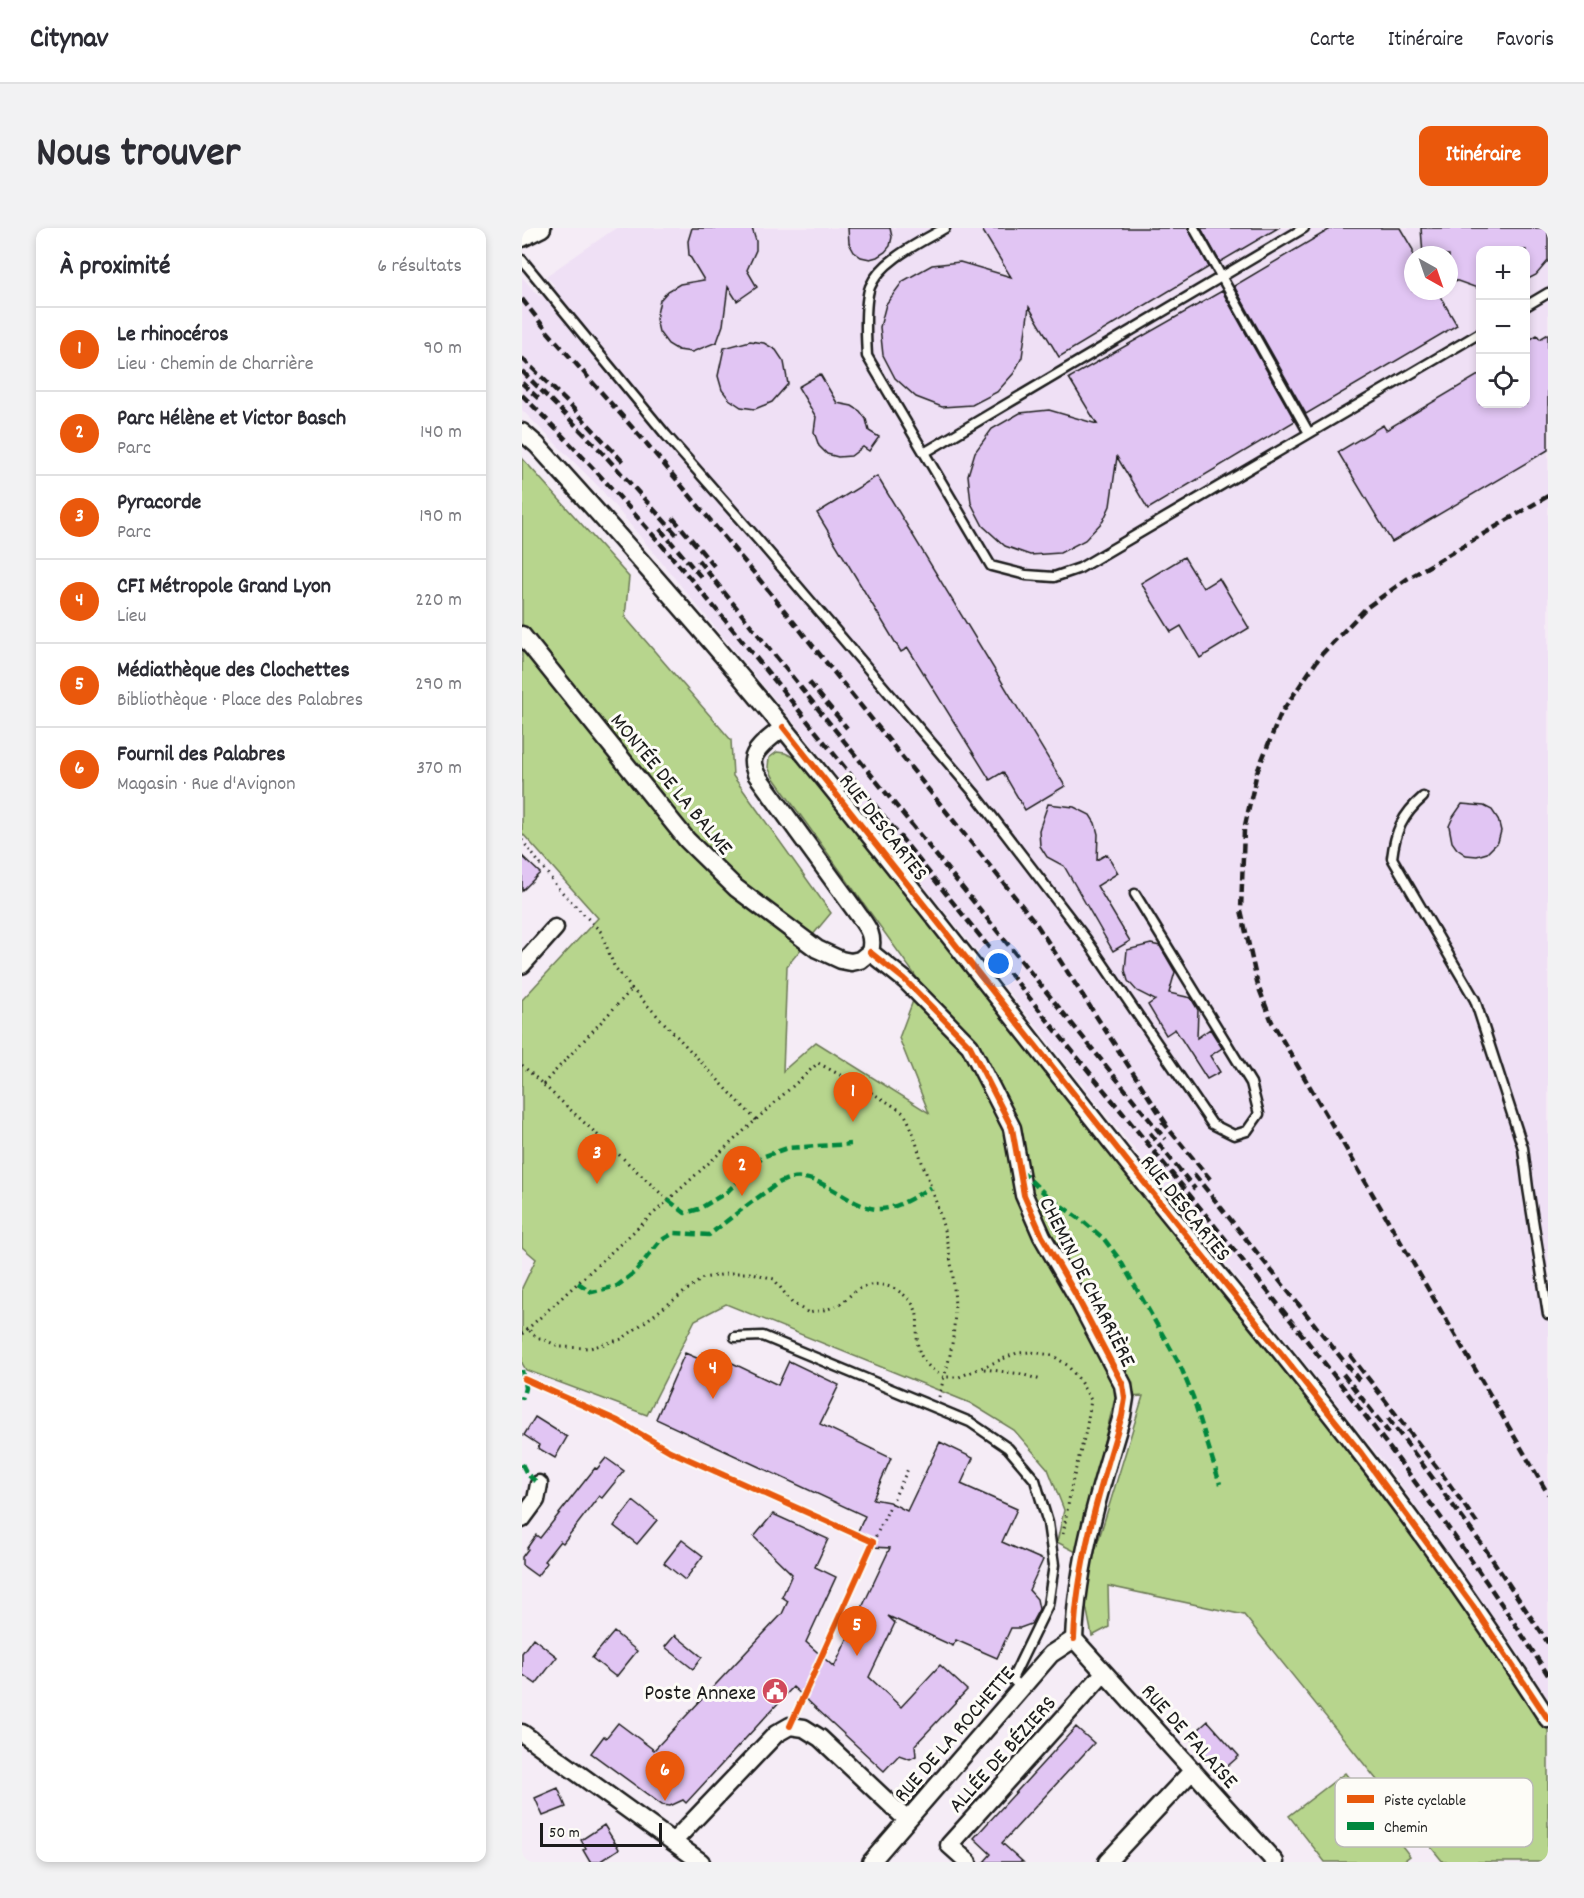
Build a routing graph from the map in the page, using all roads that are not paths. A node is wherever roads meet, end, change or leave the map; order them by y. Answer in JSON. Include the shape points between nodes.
{"nodes":[{"id":1,"x":542,"y":228,"type":"edge"},
{"id":2,"x":945,"y":228,"type":"edge"},
{"id":3,"x":1194,"y":228,"type":"edge"},
{"id":4,"x":1304,"y":228,"type":"edge"},
{"id":5,"x":522,"y":238,"type":"edge"},
{"id":6,"x":522,"y":260,"type":"edge"},
{"id":7,"x":1221,"y":277,"type":"junction"},
{"id":8,"x":1548,"y":293,"type":"edge"},
{"id":9,"x":1530,"y":304,"type":"edge"},
{"id":10,"x":1476,"y":335,"type":"edge"},
{"id":11,"x":522,"y":432,"type":"edge"},
{"id":12,"x":1310,"y":434,"type":"junction"},
{"id":13,"x":924,"y":453,"type":"junction"},
{"id":14,"x":522,"y":635,"type":"edge"},
{"id":15,"x":783,"y":727,"type":"junction"},
{"id":16,"x":1423,"y":797,"type":"dead end"},
{"id":17,"x":1135,"y":894,"type":"dead end"},
{"id":18,"x":555,"y":928,"type":"dead end"},
{"id":19,"x":870,"y":952,"type":"junction"},
{"id":20,"x":522,"y":965,"type":"edge"},
{"id":21,"x":1548,"y":1314,"type":"edge"},
{"id":22,"x":735,"y":1337,"type":"dead end"},
{"id":23,"x":539,"y":1484,"type":"dead end"},
{"id":24,"x":522,"y":1519,"type":"edge"},
{"id":25,"x":1074,"y":1639,"type":"junction"},
{"id":26,"x":1104,"y":1673,"type":"junction"},
{"id":27,"x":1021,"y":1688,"type":"junction"},
{"id":28,"x":1548,"y":1719,"type":"edge"},
{"id":29,"x":522,"y":1733,"type":"edge"},
{"id":30,"x":1193,"y":1770,"type":"junction"},
{"id":31,"x":907,"y":1820,"type":"junction"},
{"id":32,"x":673,"y":1842,"type":"junction"},
{"id":33,"x":701,"y":1862,"type":"edge"},
{"id":34,"x":871,"y":1862,"type":"edge"},
{"id":35,"x":968,"y":1862,"type":"edge"},
{"id":36,"x":1107,"y":1862,"type":"edge"},
{"id":37,"x":1275,"y":1862,"type":"edge"}],
"edges":[{"from":1,"to":5,"type":"street"},
{"from":2,"to":13,"type":"lane","via":[[887,263],[870,287],[866,321],[867,356]]},
{"from":3,"to":7,"type":"lane"},
{"from":4,"to":7,"type":"lane"},
{"from":6,"to":17,"type":"lane","via":[[666,435],[975,794],[1086,939],[1212,1124],[1234,1135],[1247,1131],[1259,1114],[1251,1083]]},
{"from":7,"to":12,"type":"lane"},
{"from":7,"to":13,"type":"lane"},
{"from":8,"to":9,"type":"lane"},
{"from":10,"to":12,"type":"lane"},
{"from":11,"to":15,"type":"street","name":"RUE DESCARTES","via":[[625,542]]},
{"from":12,"to":13,"type":"lane","via":[[1080,568],[1054,577],[991,566]]},
{"from":14,"to":19,"type":"street","name":"MONTÉE DE LA BALME","via":[[687,840],[736,888],[817,949],[851,962]]},
{"from":15,"to":19,"type":"street","via":[[757,751],[753,764],[756,774],[860,917],[873,942]]},
{"from":15,"to":28,"type":"street","name":"RUE DESCARTES","via":[[1361,1453],[1473,1606]]},
{"from":16,"to":21,"type":"lane","via":[[1411,807],[1395,835],[1392,858],[1475,1000],[1523,1148]]},
{"from":18,"to":20,"type":"street"},
{"from":19,"to":25,"type":"street","name":"CHEMIN DE CHARRIÈRE","via":[[905,980],[970,1046],[1012,1128],[1024,1195],[1042,1236],[1123,1385],[1122,1416],[1089,1527]]},
{"from":22,"to":27,"type":"lane","via":[[763,1336],[970,1422],[1008,1448],[1035,1480],[1048,1523],[1054,1565],[1048,1605],[1012,1679]]},
{"from":23,"to":24,"type":"street","via":[[536,1500]]},
{"from":25,"to":26,"type":"street","name":"RUE DE FALAISE"},
{"from":25,"to":27,"type":"street","name":"RUE DE LA ROCHETTE","via":[[1051,1654]]},
{"from":26,"to":30,"type":"street","name":"RUE DE FALAISE"},
{"from":26,"to":35,"type":"street","name":"ALLÉE DE BÉZIERS","via":[[949,1845]]},
{"from":27,"to":31,"type":"street","name":"RUE DE LA ROCHETTE"},
{"from":29,"to":32,"type":"street"},
{"from":30,"to":36,"type":"street"},
{"from":30,"to":37,"type":"street","name":"RUE DE FALAISE"},
{"from":31,"to":32,"type":"street","via":[[820,1738],[804,1728],[790,1726],[777,1734]]},
{"from":31,"to":34,"type":"street","name":"RUE DE LA ROCHETTE"},
{"from":32,"to":33,"type":"street"}]}
